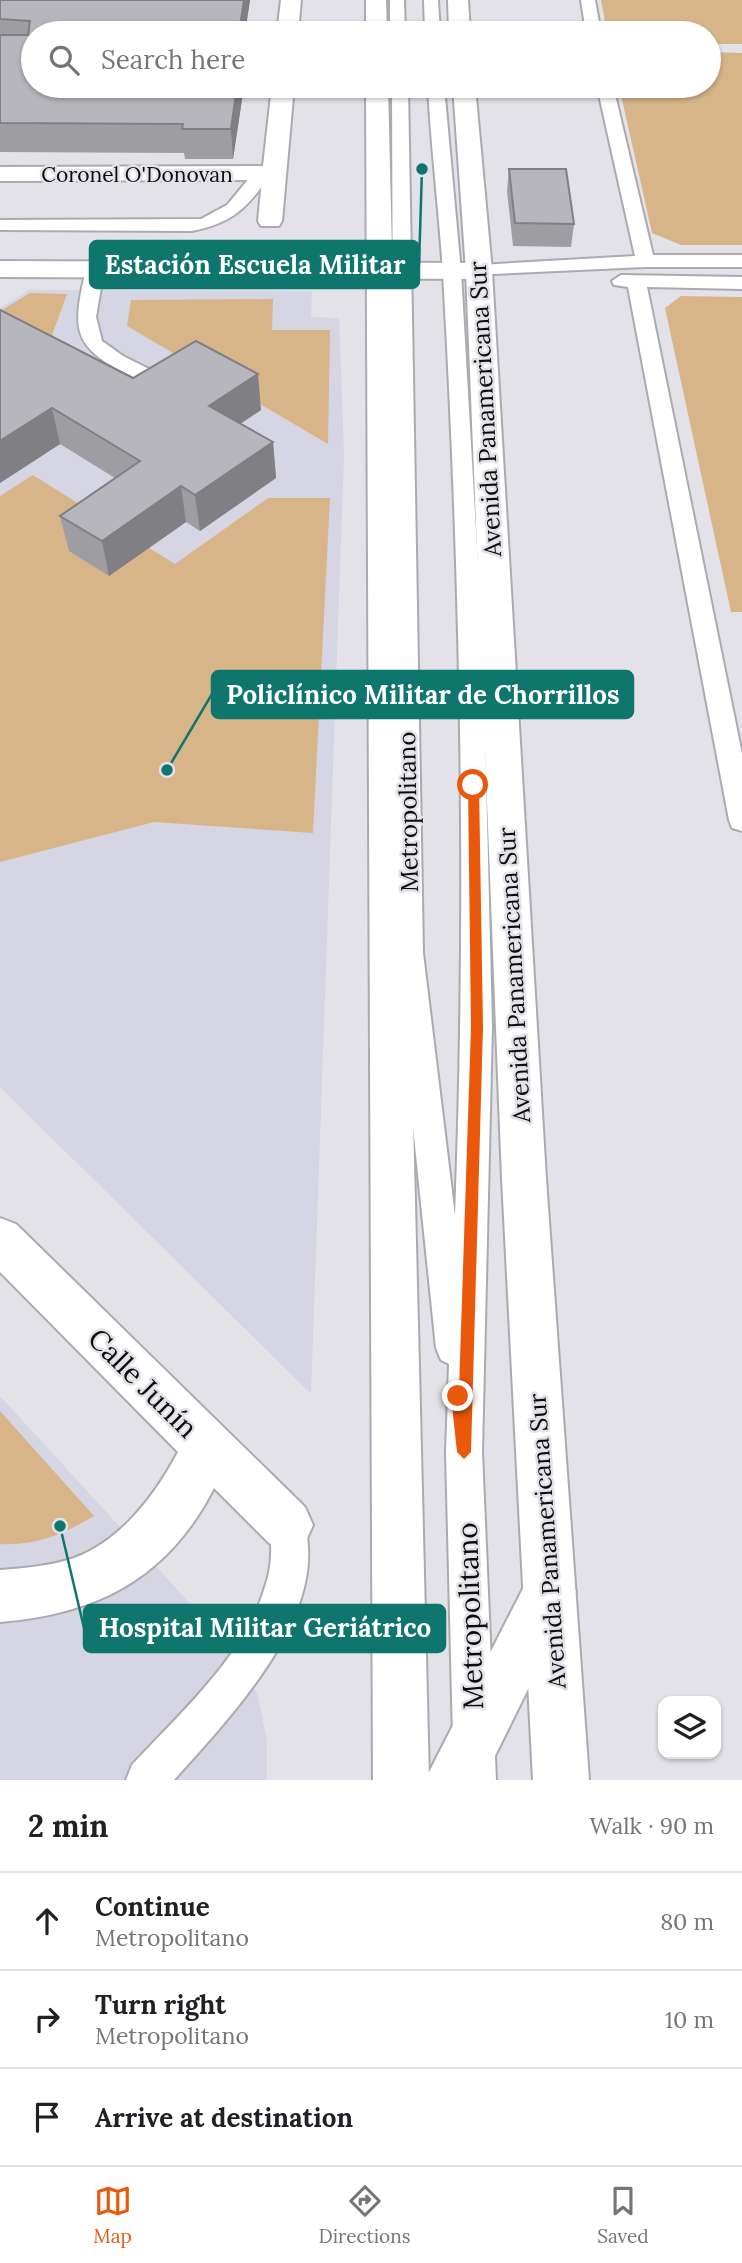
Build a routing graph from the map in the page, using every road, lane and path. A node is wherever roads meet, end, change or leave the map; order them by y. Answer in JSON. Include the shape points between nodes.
{"nodes":[{"id":1,"x":291,"y":0,"type":"edge"},
{"id":2,"x":376,"y":0,"type":"edge"},
{"id":3,"x":397,"y":0,"type":"edge"},
{"id":4,"x":430,"y":0,"type":"edge"},
{"id":5,"x":458,"y":0,"type":"edge"},
{"id":6,"x":588,"y":0,"type":"edge"},
{"id":7,"x":289,"y":21,"type":"edge"},
{"id":8,"x":377,"y":21,"type":"edge"},
{"id":9,"x":398,"y":21,"type":"edge"},
{"id":10,"x":432,"y":21,"type":"edge"},
{"id":11,"x":459,"y":21,"type":"edge"},
{"id":12,"x":592,"y":21,"type":"edge"},
{"id":13,"x":281,"y":98,"type":"edge"},
{"id":14,"x":378,"y":98,"type":"edge"},
{"id":15,"x":399,"y":98,"type":"edge"},
{"id":16,"x":438,"y":98,"type":"edge"},
{"id":17,"x":464,"y":98,"type":"edge"},
{"id":18,"x":609,"y":98,"type":"edge"},
{"id":19,"x":0,"y":174,"type":"edge"},
{"id":20,"x":268,"y":174,"type":"junction"},
{"id":21,"x":271,"y":221,"type":"dead end"},
{"id":22,"x":0,"y":225,"type":"edge"},
{"id":23,"x":645,"y":261,"type":"junction"},
{"id":24,"x":742,"y":261,"type":"edge"},
{"id":25,"x":0,"y":270,"type":"edge"},
{"id":26,"x":95,"y":270,"type":"junction"},
{"id":27,"x":545,"y":270,"type":"junction"},
{"id":28,"x":391,"y":271,"type":"junction"},
{"id":29,"x":466,"y":272,"type":"junction"},
{"id":30,"x":637,"y":284,"type":"junction"},
{"id":31,"x":742,"y":284,"type":"edge"},
{"id":32,"x":158,"y":381,"type":"edge"},
{"id":33,"x":742,"y":820,"type":"edge"},
{"id":34,"x":0,"y":1240,"type":"edge"},
{"id":35,"x":208,"y":1447,"type":"junction"},
{"id":36,"x":464,"y":1452,"type":"junction"},
{"id":37,"x":286,"y":1525,"type":"joint"},
{"id":38,"x":550,"y":1591,"type":"junction"},
{"id":39,"x":0,"y":1596,"type":"edge"},
{"id":40,"x":468,"y":1768,"type":"edge"},
{"id":41,"x":148,"y":1780,"type":"edge"},
{"id":42,"x":401,"y":1780,"type":"edge"},
{"id":43,"x":562,"y":1780,"type":"edge"}],
"edges":[{"from":1,"to":7,"type":"main road"},
{"from":2,"to":8,"type":"main road"},
{"from":3,"to":9,"type":"lane"},
{"from":4,"to":10,"type":"lane"},
{"from":5,"to":11,"type":"main road"},
{"from":6,"to":12,"type":"lane"},
{"from":13,"to":20,"type":"main road"},
{"from":14,"to":28,"type":"main road"},
{"from":15,"to":28,"type":"lane","name":"Metropolitano"},
{"from":16,"to":29,"type":"lane","name":"Metropolitano"},
{"from":17,"to":29,"type":"main road","name":"Avenida Panamericana Sur"},
{"from":18,"to":23,"type":"lane"},
{"from":19,"to":20,"type":"main road","name":"Coronel O'Donovan"},
{"from":20,"to":21,"type":"main road"},
{"from":20,"to":22,"type":"lane","via":[[230,214],[214,222],[192,226]]},
{"from":23,"to":24,"type":"lane"},
{"from":23,"to":27,"type":"lane"},
{"from":25,"to":26,"type":"main road"},
{"from":26,"to":28,"type":"main road"},
{"from":26,"to":32,"type":"lane","via":[[84,327],[91,342],[107,356]]},
{"from":27,"to":29,"type":"lane"},
{"from":27,"to":30,"type":"lane"},
{"from":28,"to":29,"type":"main road"},
{"from":28,"to":36,"type":"lane","name":"Metropolitano","via":[[409,953]]},
{"from":28,"to":42,"type":"main road"},
{"from":29,"to":36,"type":"lane","name":"Metropolitano","via":[[477,1027]]},
{"from":29,"to":38,"type":"main road","name":"Avenida Panamericana Sur"},
{"from":30,"to":31,"type":"lane"},
{"from":30,"to":33,"type":"lane"},
{"from":34,"to":35,"type":"main road","name":"Calle Junín"},
{"from":35,"to":37,"type":"main road","name":"Calle Junín"},
{"from":35,"to":39,"type":"main road","via":[[188,1489],[160,1528],[123,1561],[81,1584],[36,1595]]},
{"from":36,"to":40,"type":"lane","name":"Metropolitano"},
{"from":37,"to":41,"type":"lane","via":[[290,1556],[283,1592],[258,1649]]},
{"from":38,"to":40,"type":"main road"},
{"from":38,"to":43,"type":"main road","name":"Avenida Panamericana Sur"}]}
